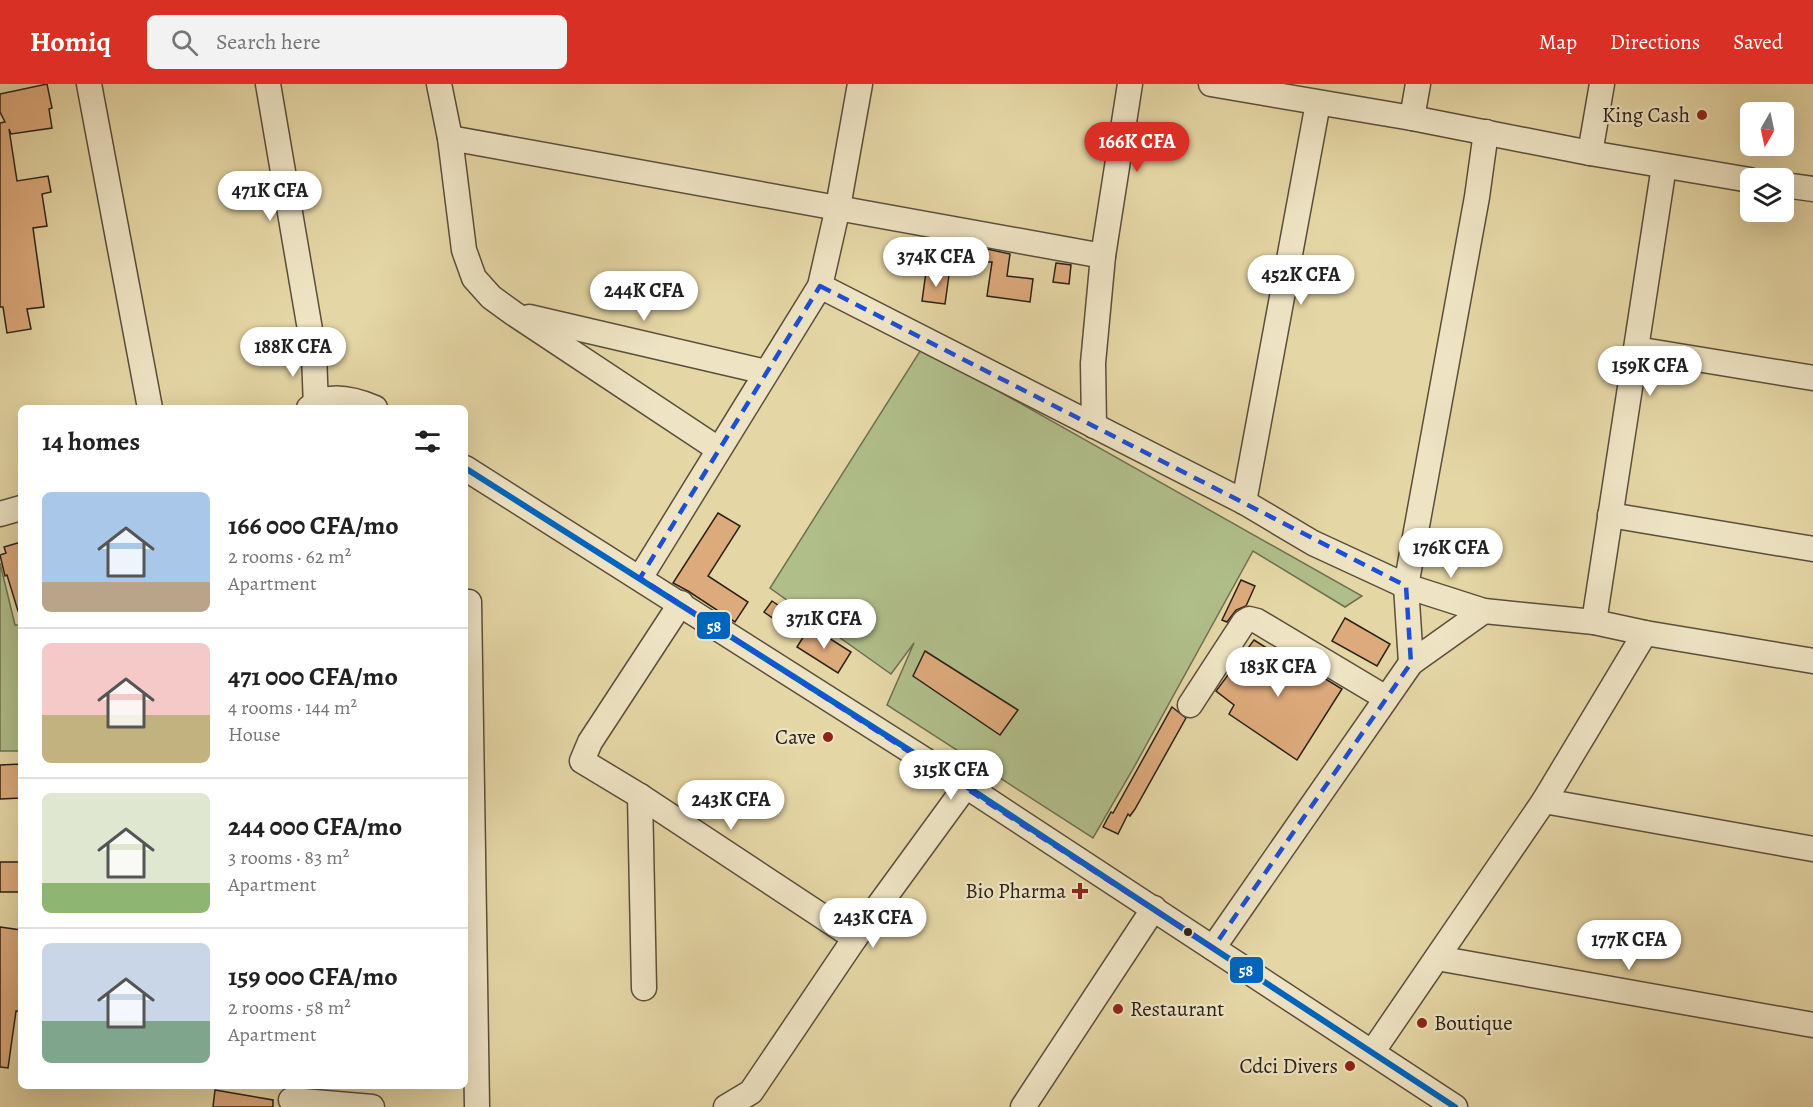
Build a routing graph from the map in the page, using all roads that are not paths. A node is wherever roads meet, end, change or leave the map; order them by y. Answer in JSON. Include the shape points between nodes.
{"nodes":[{"id":1,"x":89,"y":84,"type":"edge"},
{"id":2,"x":268,"y":84,"type":"edge"},
{"id":3,"x":439,"y":84,"type":"edge"},
{"id":4,"x":860,"y":84,"type":"edge"},
{"id":5,"x":1130,"y":84,"type":"edge"},
{"id":6,"x":1215,"y":84,"type":"edge"},
{"id":7,"x":1418,"y":84,"type":"edge"},
{"id":8,"x":1602,"y":84,"type":"edge"},
{"id":9,"x":1318,"y":103,"type":"junction"},
{"id":10,"x":1412,"y":118,"type":"junction"},
{"id":11,"x":1486,"y":132,"type":"junction"},
{"id":12,"x":450,"y":138,"type":"junction"},
{"id":13,"x":1590,"y":153,"type":"junction"},
{"id":14,"x":1664,"y":166,"type":"junction"},
{"id":15,"x":1740,"y":178,"type":"edge"},
{"id":16,"x":1794,"y":186,"type":"edge"},
{"id":17,"x":1813,"y":189,"type":"edge"},
{"id":18,"x":838,"y":207,"type":"junction"},
{"id":19,"x":1103,"y":256,"type":"junction"},
{"id":20,"x":820,"y":286,"type":"junction"},
{"id":21,"x":513,"y":313,"type":"junction"},
{"id":22,"x":1636,"y":349,"type":"junction"},
{"id":23,"x":314,"y":353,"type":"junction"},
{"id":24,"x":766,"y":372,"type":"junction"},
{"id":25,"x":1813,"y":378,"type":"edge"},
{"id":26,"x":344,"y":403,"type":"edge"},
{"id":27,"x":149,"y":405,"type":"edge"},
{"id":28,"x":313,"y":405,"type":"edge"},
{"id":29,"x":315,"y":405,"type":"edge"},
{"id":30,"x":369,"y":405,"type":"edge"},
{"id":31,"x":1094,"y":426,"type":"junction"},
{"id":32,"x":718,"y":449,"type":"junction"},
{"id":33,"x":468,"y":470,"type":"edge"},
{"id":34,"x":1244,"y":502,"type":"junction"},
{"id":35,"x":18,"y":509,"type":"edge"},
{"id":36,"x":0,"y":514,"type":"edge"},
{"id":37,"x":1610,"y":515,"type":"junction"},
{"id":38,"x":1813,"y":549,"type":"edge"},
{"id":39,"x":640,"y":578,"type":"junction"},
{"id":40,"x":1406,"y":586,"type":"junction"},
{"id":41,"x":470,"y":602,"type":"dead end"},
{"id":42,"x":681,"y":603,"type":"junction"},
{"id":43,"x":1484,"y":611,"type":"junction"},
{"id":44,"x":1594,"y":622,"type":"junction"},
{"id":45,"x":1645,"y":633,"type":"junction"},
{"id":46,"x":1813,"y":661,"type":"edge"},
{"id":47,"x":1411,"y":663,"type":"junction"},
{"id":48,"x":1386,"y":698,"type":"junction"},
{"id":49,"x":1190,"y":705,"type":"dead end"},
{"id":50,"x":966,"y":786,"type":"junction"},
{"id":51,"x":640,"y":796,"type":"junction"},
{"id":52,"x":1544,"y":801,"type":"junction"},
{"id":53,"x":1813,"y":849,"type":"edge"},
{"id":54,"x":1154,"y":908,"type":"junction"},
{"id":55,"x":855,"y":938,"type":"junction"},
{"id":56,"x":1213,"y":948,"type":"junction"},
{"id":57,"x":1437,"y":957,"type":"junction"},
{"id":58,"x":644,"y":988,"type":"dead end"},
{"id":59,"x":1813,"y":1025,"type":"edge"},
{"id":60,"x":1372,"y":1051,"type":"junction"},
{"id":61,"x":291,"y":1098,"type":"edge"},
{"id":62,"x":751,"y":1100,"type":"edge"},
{"id":63,"x":372,"y":1107,"type":"edge"},
{"id":64,"x":477,"y":1107,"type":"edge"},
{"id":65,"x":726,"y":1107,"type":"edge"},
{"id":66,"x":1023,"y":1107,"type":"edge"},
{"id":67,"x":1455,"y":1107,"type":"edge"}],
"edges":[{"from":1,"to":27,"type":"street"},
{"from":2,"to":23,"type":"street"},
{"from":3,"to":12,"type":"street"},
{"from":4,"to":18,"type":"street"},
{"from":5,"to":19,"type":"street"},
{"from":6,"to":9,"type":"street"},
{"from":7,"to":10,"type":"street"},
{"from":8,"to":13,"type":"street"},
{"from":9,"to":10,"type":"street"},
{"from":9,"to":34,"type":"street"},
{"from":10,"to":11,"type":"street"},
{"from":11,"to":13,"type":"street"},
{"from":11,"to":40,"type":"street"},
{"from":12,"to":18,"type":"street"},
{"from":12,"to":21,"type":"street","via":[[464,250],[474,278],[490,297]]},
{"from":13,"to":14,"type":"street"},
{"from":14,"to":15,"type":"street"},
{"from":14,"to":22,"type":"street"},
{"from":16,"to":17,"type":"street"},
{"from":18,"to":19,"type":"street"},
{"from":18,"to":20,"type":"street"},
{"from":19,"to":31,"type":"street","via":[[1094,363]]},
{"from":20,"to":24,"type":"street"},
{"from":20,"to":31,"type":"street"},
{"from":21,"to":24,"type":"street"},
{"from":21,"to":32,"type":"street"},
{"from":22,"to":25,"type":"street"},
{"from":22,"to":37,"type":"street"},
{"from":23,"to":26,"type":"street"},
{"from":23,"to":28,"type":"street"},
{"from":24,"to":32,"type":"street"},
{"from":26,"to":29,"type":"street","via":[[328,399]]},
{"from":26,"to":30,"type":"street","via":[[360,401]]},
{"from":31,"to":34,"type":"street"},
{"from":32,"to":39,"type":"street"},
{"from":33,"to":39,"type":"street"},
{"from":34,"to":40,"type":"street","via":[[1313,543]]},
{"from":35,"to":36,"type":"street"},
{"from":37,"to":38,"type":"street"},
{"from":37,"to":44,"type":"street"},
{"from":39,"to":42,"type":"street"},
{"from":40,"to":43,"type":"street"},
{"from":40,"to":47,"type":"street"},
{"from":41,"to":64,"type":"street"},
{"from":42,"to":50,"type":"street"},
{"from":42,"to":51,"type":"street","via":[[590,742],[582,761]]},
{"from":43,"to":44,"type":"street"},
{"from":43,"to":47,"type":"street"},
{"from":44,"to":45,"type":"street"},
{"from":45,"to":46,"type":"street"},
{"from":45,"to":52,"type":"street"},
{"from":47,"to":48,"type":"street"},
{"from":48,"to":49,"type":"street","via":[[1249,619]]},
{"from":48,"to":56,"type":"street"},
{"from":50,"to":54,"type":"street"},
{"from":50,"to":55,"type":"street"},
{"from":51,"to":55,"type":"street"},
{"from":51,"to":58,"type":"street"},
{"from":52,"to":53,"type":"street"},
{"from":52,"to":57,"type":"street"},
{"from":54,"to":56,"type":"street"},
{"from":54,"to":66,"type":"street"},
{"from":55,"to":62,"type":"street"},
{"from":56,"to":60,"type":"street"},
{"from":57,"to":59,"type":"street"},
{"from":57,"to":60,"type":"street"},
{"from":60,"to":67,"type":"street"},
{"from":61,"to":63,"type":"street"},
{"from":62,"to":65,"type":"street"}]}
